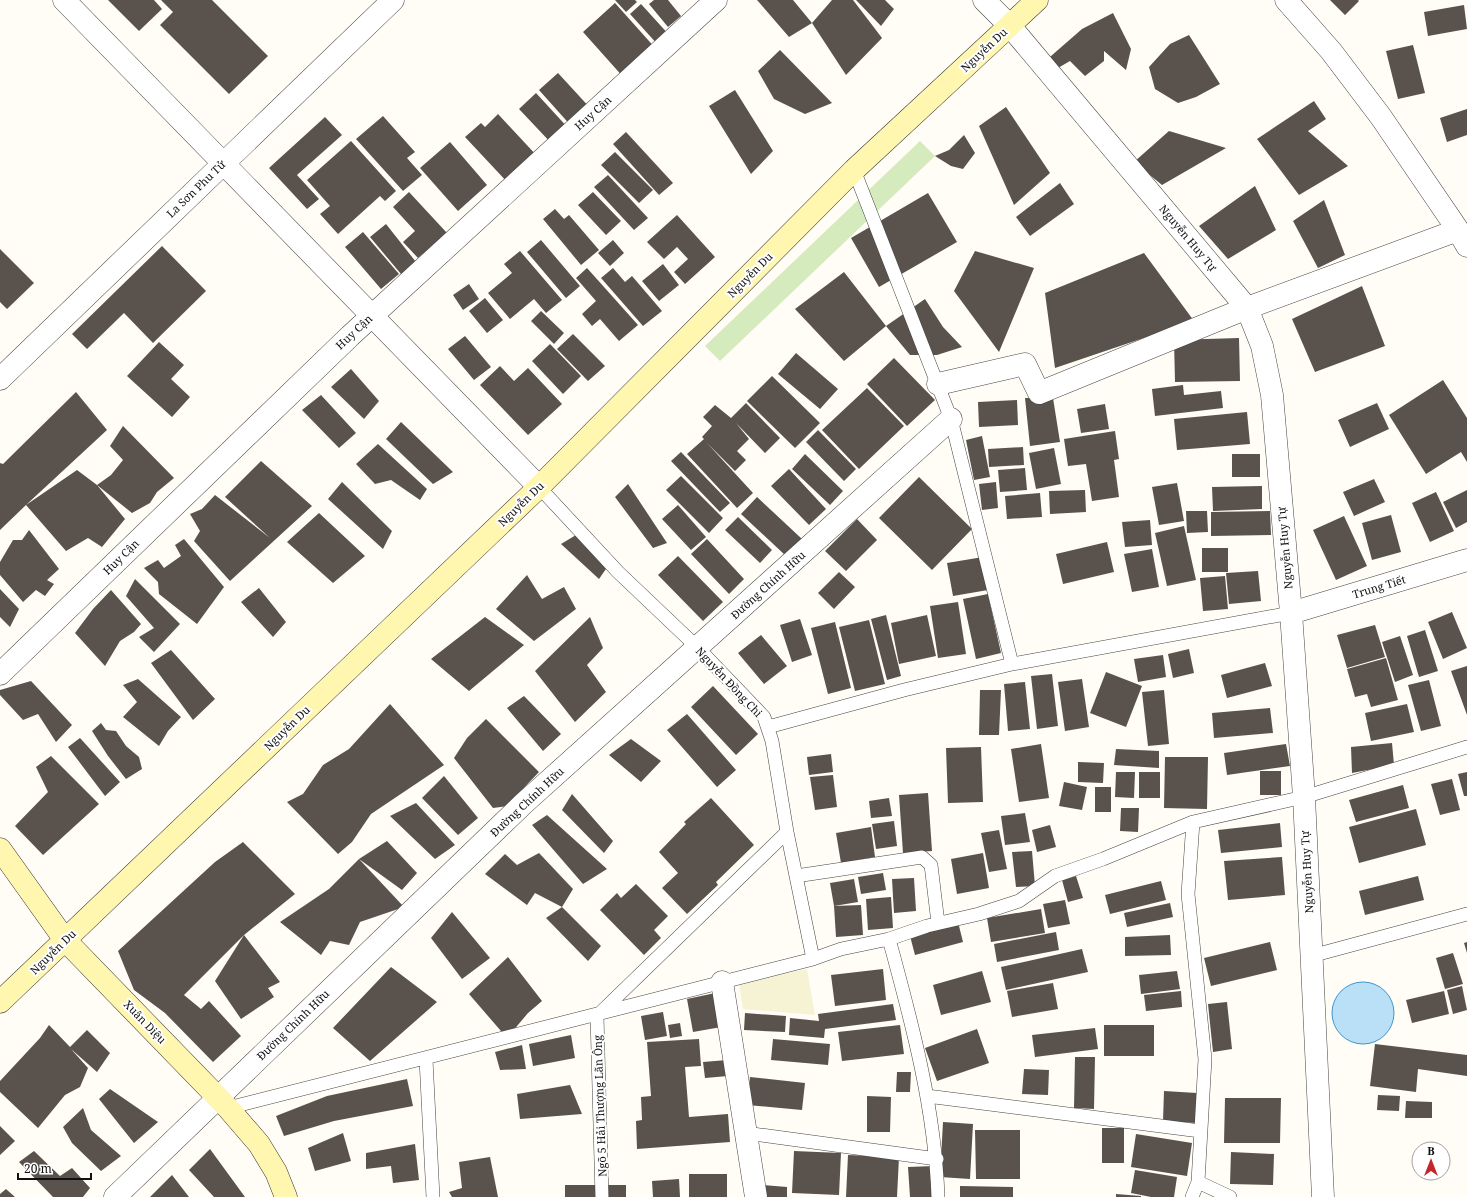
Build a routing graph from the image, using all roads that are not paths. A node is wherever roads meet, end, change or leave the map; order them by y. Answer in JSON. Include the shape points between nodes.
{"nodes":[{"id":1,"x":64,"y":0,"type":"edge"},
{"id":2,"x":393,"y":0,"type":"edge"},
{"id":3,"x":716,"y":0,"type":"edge"},
{"id":4,"x":984,"y":0,"type":"edge"},
{"id":5,"x":1037,"y":0,"type":"edge"},
{"id":6,"x":1286,"y":0,"type":"edge"},
{"id":7,"x":1010,"y":26,"type":"junction"},
{"id":8,"x":223,"y":163,"type":"junction"},
{"id":9,"x":854,"y":170,"type":"junction"},
{"id":10,"x":1462,"y":238,"type":"edge"},
{"id":11,"x":1247,"y":308,"type":"junction"},
{"id":12,"x":371,"y":315,"type":"junction"},
{"id":13,"x":0,"y":379,"type":"edge"},
{"id":14,"x":938,"y":384,"type":"junction"},
{"id":15,"x":952,"y":419,"type":"junction"},
{"id":16,"x":539,"y":487,"type":"junction"},
{"id":17,"x":1467,"y":560,"type":"edge"},
{"id":18,"x":1291,"y":613,"type":"junction"},
{"id":19,"x":698,"y":648,"type":"junction"},
{"id":20,"x":1012,"y":664,"type":"junction"},
{"id":21,"x":0,"y":674,"type":"edge"},
{"id":22,"x":768,"y":727,"type":"junction"},
{"id":23,"x":1467,"y":747,"type":"edge"},
{"id":24,"x":1304,"y":797,"type":"junction"},
{"id":25,"x":1193,"y":822,"type":"junction"},
{"id":26,"x":787,"y":832,"type":"junction"},
{"id":27,"x":0,"y":849,"type":"edge"},
{"id":28,"x":796,"y":876,"type":"junction"},
{"id":29,"x":1467,"y":914,"type":"edge"},
{"id":30,"x":938,"y":923,"type":"junction"},
{"id":31,"x":889,"y":938,"type":"junction"},
{"id":32,"x":65,"y":940,"type":"junction"},
{"id":33,"x":1312,"y":956,"type":"junction"},
{"id":34,"x":813,"y":959,"type":"junction"},
{"id":35,"x":722,"y":982,"type":"junction"},
{"id":36,"x":0,"y":1002,"type":"edge"},
{"id":37,"x":597,"y":1016,"type":"junction"},
{"id":38,"x":426,"y":1059,"type":"junction"},
{"id":39,"x":927,"y":1096,"type":"junction"},
{"id":40,"x":223,"y":1103,"type":"junction"},
{"id":41,"x":1200,"y":1131,"type":"junction"},
{"id":42,"x":746,"y":1133,"type":"junction"},
{"id":43,"x":936,"y":1158,"type":"junction"},
{"id":44,"x":1198,"y":1182,"type":"junction"},
{"id":45,"x":115,"y":1197,"type":"edge"},
{"id":46,"x":286,"y":1197,"type":"edge"},
{"id":47,"x":433,"y":1197,"type":"edge"},
{"id":48,"x":602,"y":1197,"type":"edge"},
{"id":49,"x":756,"y":1197,"type":"edge"},
{"id":50,"x":938,"y":1197,"type":"edge"},
{"id":51,"x":1192,"y":1197,"type":"edge"},
{"id":52,"x":1230,"y":1197,"type":"edge"},
{"id":53,"x":1323,"y":1197,"type":"edge"}],
"edges":[{"from":1,"to":8,"type":"street"},
{"from":2,"to":8,"type":"street","name":"La Sơn Phu Tử"},
{"from":3,"to":12,"type":"street","name":"Huy Cận"},
{"from":4,"to":7,"type":"street","name":"Nguyễn Huy Tự"},
{"from":5,"to":7,"type":"main road","name":"Nguyễn Du"},
{"from":6,"to":10,"type":"street","via":[[1331,51],[1381,117]]},
{"from":7,"to":9,"type":"main road","name":"Nguyễn Du"},
{"from":7,"to":11,"type":"street","name":"Nguyễn Huy Tự"},
{"from":8,"to":12,"type":"street"},
{"from":8,"to":13,"type":"street","name":"La Sơn Phu Tử"},
{"from":9,"to":14,"type":"lane"},
{"from":9,"to":16,"type":"main road","name":"Nguyễn Du"},
{"from":10,"to":11,"type":"street"},
{"from":11,"to":14,"type":"street","via":[[1039,393],[1025,364]]},
{"from":11,"to":18,"type":"street","name":"Nguyễn Huy Tự","via":[[1262,346],[1272,395]]},
{"from":12,"to":16,"type":"street"},
{"from":12,"to":21,"type":"street","name":"Huy Cận"},
{"from":14,"to":15,"type":"lane"},
{"from":15,"to":19,"type":"street","name":"Đường Chính Hữu"},
{"from":15,"to":20,"type":"lane"},
{"from":16,"to":19,"type":"lane","name":"Nguyễn Đồng Chi","via":[[618,572]]},
{"from":16,"to":32,"type":"main road","name":"Nguyễn Du"},
{"from":17,"to":18,"type":"street","name":"Trung Tiết"},
{"from":18,"to":20,"type":"lane"},
{"from":18,"to":24,"type":"street","name":"Nguyễn Huy Tự"},
{"from":19,"to":22,"type":"lane","name":"Nguyễn Đồng Chi","via":[[764,717]]},
{"from":19,"to":40,"type":"street","name":"Đường Chính Hữu","via":[[523,804]]},
{"from":20,"to":22,"type":"lane"},
{"from":22,"to":26,"type":"lane","name":"Nguyễn Đồng Chi"},
{"from":23,"to":24,"type":"lane"},
{"from":24,"to":25,"type":"lane"},
{"from":24,"to":33,"type":"street","name":"Nguyễn Huy Tự"},
{"from":25,"to":30,"type":"lane","via":[[1055,876],[1019,901],[979,914]]},
{"from":25,"to":41,"type":"lane","via":[[1188,894],[1205,1059]]},
{"from":26,"to":28,"type":"lane","name":"Nguyễn Đồng Chi"},
{"from":26,"to":37,"type":"lane"},
{"from":27,"to":32,"type":"main road","name":"Xuân Diệu"},
{"from":28,"to":30,"type":"lane","via":[[922,857],[931,865]]},
{"from":28,"to":34,"type":"lane","name":"Nguyễn Đồng Chi"},
{"from":29,"to":33,"type":"lane"},
{"from":30,"to":31,"type":"lane"},
{"from":31,"to":34,"type":"lane","via":[[841,949]]},
{"from":31,"to":39,"type":"lane","via":[[914,1032]]},
{"from":32,"to":36,"type":"main road","name":"Nguyễn Du"},
{"from":32,"to":40,"type":"main road","name":"Xuân Diệu"},
{"from":33,"to":53,"type":"street","name":"Nguyễn Huy Tự"},
{"from":34,"to":35,"type":"lane"},
{"from":35,"to":37,"type":"lane"},
{"from":35,"to":42,"type":"street"},
{"from":37,"to":38,"type":"lane"},
{"from":37,"to":48,"type":"lane","name":"Ngõ 5 Hải Thượng Lãn Ông"},
{"from":38,"to":40,"type":"lane"},
{"from":38,"to":47,"type":"lane"},
{"from":39,"to":41,"type":"lane"},
{"from":39,"to":43,"type":"lane"},
{"from":40,"to":45,"type":"street","name":"Đường Chính Hữu"},
{"from":40,"to":46,"type":"main road","name":"Xuân Diệu","via":[[259,1144],[276,1172]]},
{"from":41,"to":44,"type":"lane"},
{"from":42,"to":43,"type":"lane"},
{"from":42,"to":49,"type":"street"},
{"from":43,"to":50,"type":"lane"},
{"from":44,"to":51,"type":"lane"},
{"from":44,"to":52,"type":"lane"}]}
